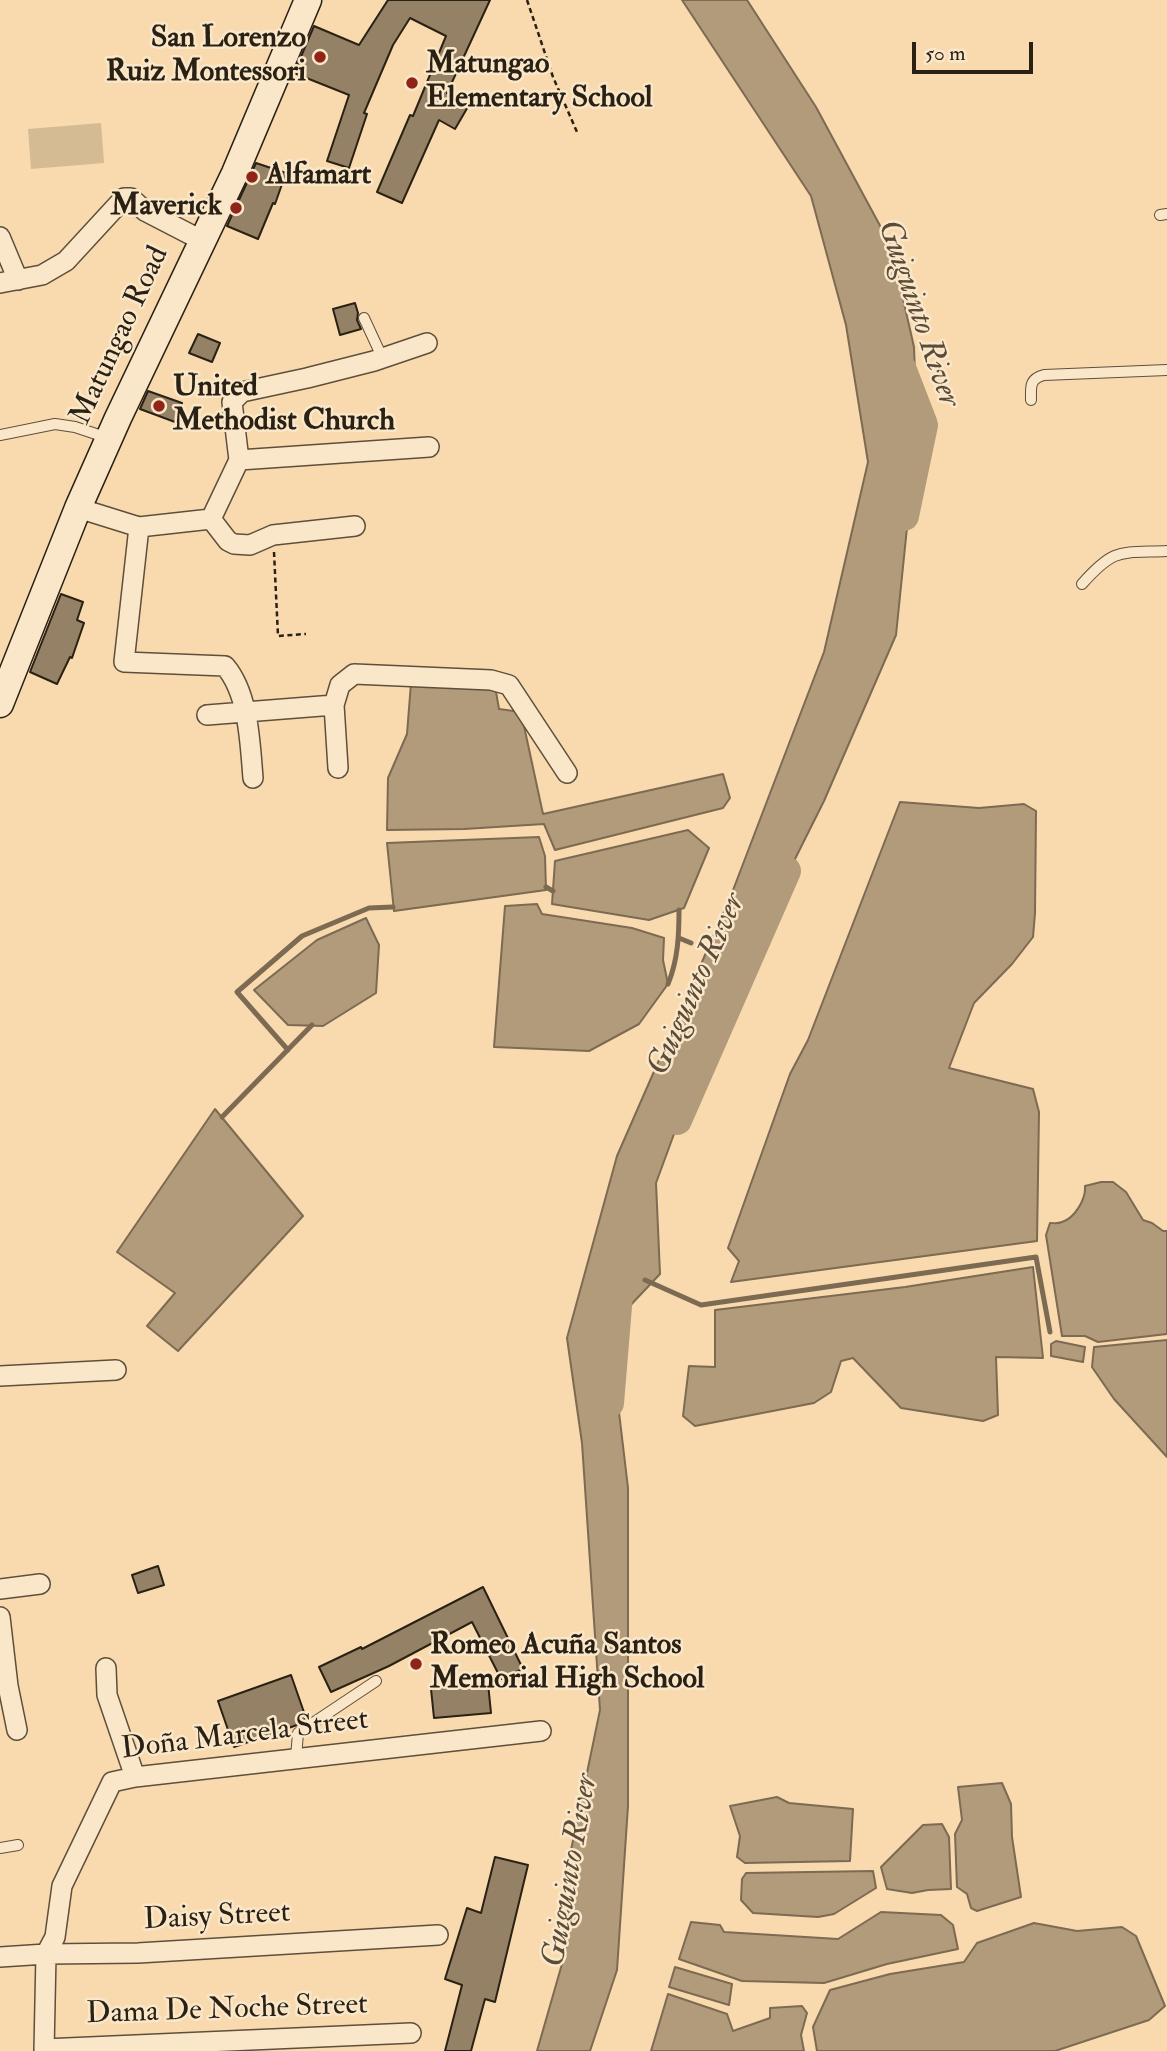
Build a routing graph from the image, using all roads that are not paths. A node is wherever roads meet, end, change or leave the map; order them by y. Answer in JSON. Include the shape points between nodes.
{"nodes":[{"id":1,"x":308,"y":0,"type":"edge"},
{"id":2,"x":0,"y":237,"type":"edge"},
{"id":3,"x":203,"y":241,"type":"junction"},
{"id":4,"x":9,"y":281,"type":"edge"},
{"id":5,"x":364,"y":318,"type":"dead end"},
{"id":6,"x":427,"y":343,"type":"dead end"},
{"id":7,"x":382,"y":357,"type":"junction"},
{"id":8,"x":1167,"y":370,"type":"edge"},
{"id":9,"x":1031,"y":400,"type":"dead end"},
{"id":10,"x":0,"y":435,"type":"edge"},
{"id":11,"x":109,"y":439,"type":"junction"},
{"id":12,"x":429,"y":447,"type":"dead end"},
{"id":13,"x":239,"y":460,"type":"junction"},
{"id":14,"x":78,"y":508,"type":"junction"},
{"id":15,"x":211,"y":519,"type":"junction"},
{"id":16,"x":355,"y":526,"type":"dead end"},
{"id":17,"x":139,"y":527,"type":"junction"},
{"id":18,"x":1167,"y":551,"type":"edge"},
{"id":19,"x":1082,"y":584,"type":"dead end"},
{"id":20,"x":0,"y":704,"type":"edge"},
{"id":21,"x":334,"y":705,"type":"junction"},
{"id":22,"x":246,"y":710,"type":"junction"},
{"id":23,"x":207,"y":715,"type":"dead end"},
{"id":24,"x":338,"y":768,"type":"dead end"},
{"id":25,"x":567,"y":773,"type":"dead end"},
{"id":26,"x":253,"y":778,"type":"dead end"},
{"id":27,"x":116,"y":1370,"type":"dead end"},
{"id":28,"x":0,"y":1376,"type":"edge"},
{"id":29,"x":40,"y":1584,"type":"dead end"},
{"id":30,"x":0,"y":1588,"type":"edge"},
{"id":31,"x":0,"y":1617,"type":"edge"},
{"id":32,"x":106,"y":1668,"type":"dead end"},
{"id":33,"x":376,"y":1681,"type":"dead end"},
{"id":34,"x":4,"y":1687,"type":"edge"},
{"id":35,"x":17,"y":1731,"type":"dead end"},
{"id":36,"x":541,"y":1731,"type":"dead end"},
{"id":37,"x":296,"y":1758,"type":"junction"},
{"id":38,"x":135,"y":1776,"type":"junction"},
{"id":39,"x":18,"y":1844,"type":"dead end"},
{"id":40,"x":0,"y":1848,"type":"edge"},
{"id":41,"x":438,"y":1935,"type":"dead end"},
{"id":42,"x":46,"y":1954,"type":"junction"},
{"id":43,"x":0,"y":1958,"type":"edge"},
{"id":44,"x":411,"y":2034,"type":"dead end"},
{"id":45,"x":44,"y":2050,"type":"edge"}],
"edges":[{"from":1,"to":3,"type":"main road","name":"Matungao Road"},
{"from":2,"to":4,"type":"street"},
{"from":3,"to":4,"type":"street","via":[[124,198],[66,261],[42,275]]},
{"from":3,"to":11,"type":"main road","name":"Matungao Road"},
{"from":5,"to":7,"type":"lane"},
{"from":6,"to":7,"type":"street"},
{"from":7,"to":13,"type":"street","via":[[236,396],[232,402]]},
{"from":8,"to":9,"type":"lane","via":[[1044,375],[1031,384]]},
{"from":10,"to":11,"type":"lane","via":[[55,425]]},
{"from":11,"to":14,"type":"main road","name":"Matungao Road"},
{"from":12,"to":13,"type":"street"},
{"from":13,"to":15,"type":"street"},
{"from":14,"to":17,"type":"street"},
{"from":14,"to":20,"type":"main road","name":"Matungao Road"},
{"from":15,"to":16,"type":"street","via":[[228,541],[250,545],[273,535]]},
{"from":15,"to":17,"type":"street"},
{"from":17,"to":22,"type":"street","via":[[124,662],[225,666]]},
{"from":18,"to":19,"type":"lane","via":[[1117,554],[1098,565]]},
{"from":21,"to":22,"type":"street"},
{"from":21,"to":24,"type":"street"},
{"from":21,"to":25,"type":"street","via":[[340,685],[354,674],[500,682],[509,685]]},
{"from":22,"to":23,"type":"street"},
{"from":22,"to":26,"type":"street"},
{"from":27,"to":28,"type":"street"},
{"from":29,"to":30,"type":"street"},
{"from":31,"to":34,"type":"street"},
{"from":32,"to":38,"type":"street","via":[[107,1695]]},
{"from":33,"to":37,"type":"lane","via":[[298,1733]]},
{"from":34,"to":35,"type":"street"},
{"from":36,"to":37,"type":"street","name":"Doña Marcela Street"},
{"from":37,"to":38,"type":"street","name":"Doña Marcela Street"},
{"from":38,"to":42,"type":"street","name":"Doña Marcela Street","via":[[112,1782],[62,1886],[55,1937]]},
{"from":39,"to":40,"type":"lane"},
{"from":41,"to":42,"type":"street","name":"Daisy Street"},
{"from":42,"to":43,"type":"street","name":"Daisy Street"},
{"from":42,"to":45,"type":"street","name":"Doña Marcela Street"},
{"from":44,"to":45,"type":"street","name":"Dama De Noche Street"}]}
